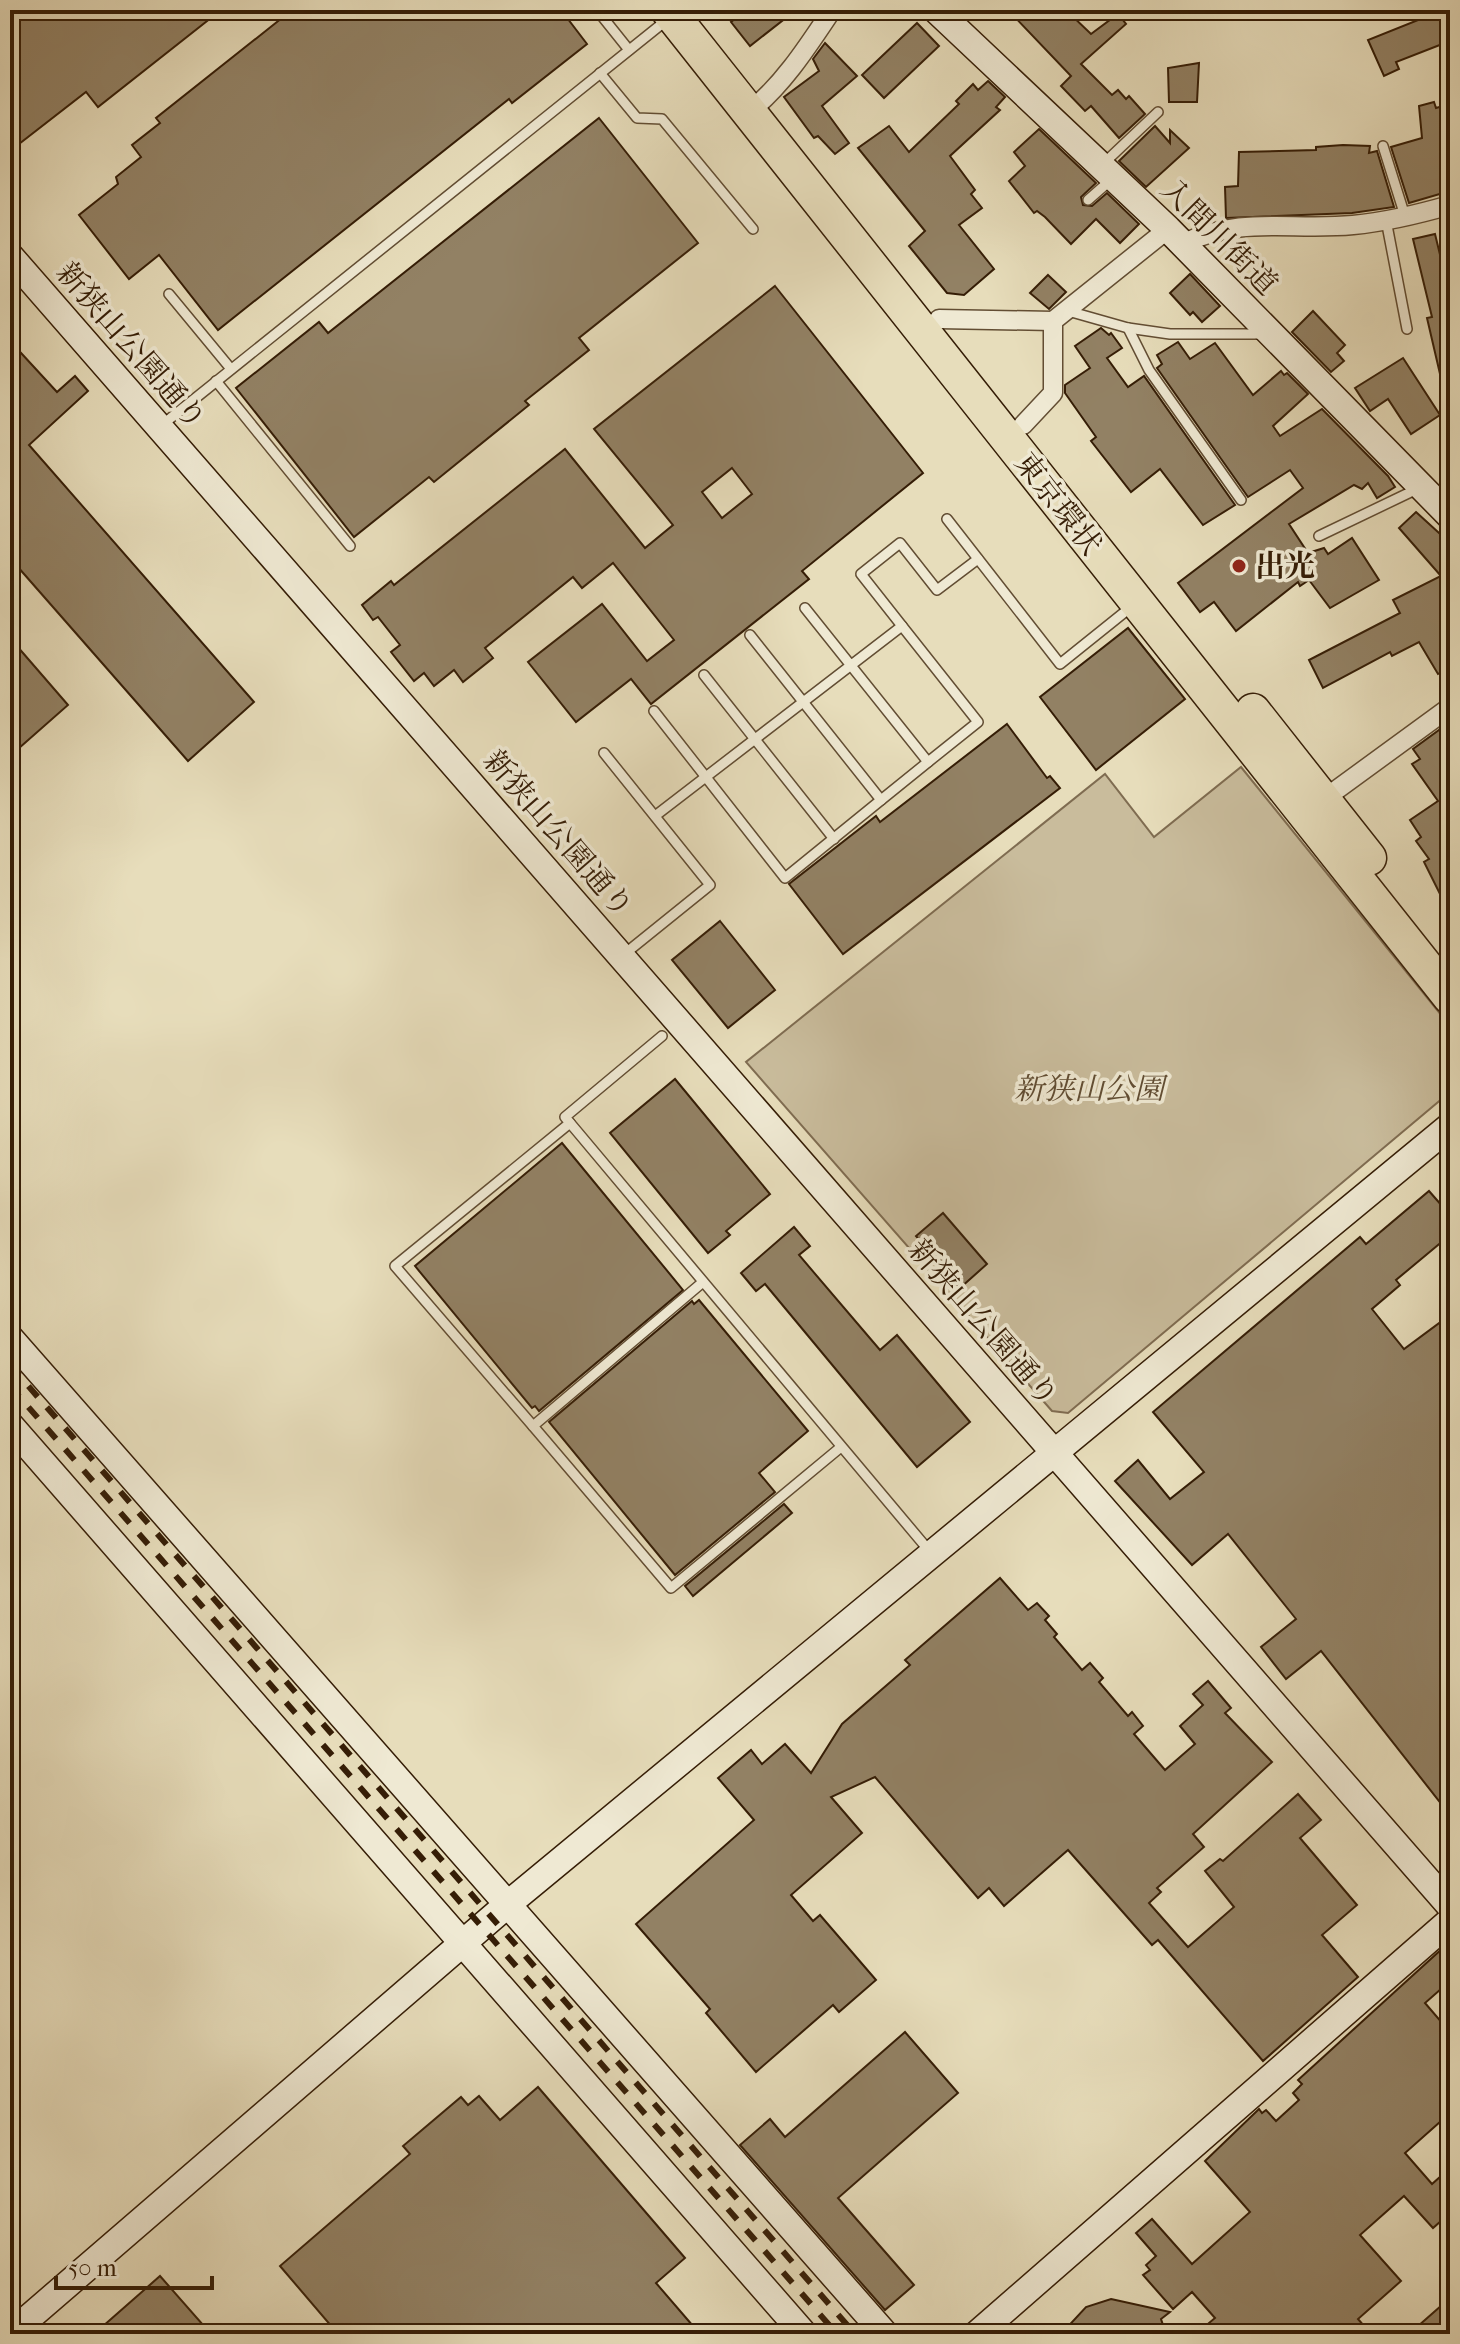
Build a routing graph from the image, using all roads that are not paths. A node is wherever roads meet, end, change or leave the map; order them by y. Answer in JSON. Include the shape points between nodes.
{"nodes":[{"id":1,"x":597,"y":10,"type":"edge"},
{"id":2,"x":832,"y":10,"type":"edge"},
{"id":3,"x":936,"y":10,"type":"edge"},
{"id":4,"x":678,"y":12,"type":"edge"},
{"id":5,"x":629,"y":50,"type":"junction"},
{"id":6,"x":600,"y":73,"type":"junction"},
{"id":7,"x":757,"y":106,"type":"junction"},
{"id":8,"x":1158,"y":112,"type":"dead end"},
{"id":9,"x":1383,"y":146,"type":"dead end"},
{"id":10,"x":1108,"y":171,"type":"junction"},
{"id":11,"x":1088,"y":200,"type":"dead end"},
{"id":12,"x":1446,"y":206,"type":"edge"},
{"id":13,"x":1405,"y":216,"type":"junction"},
{"id":14,"x":1386,"y":220,"type":"junction"},
{"id":15,"x":753,"y":229,"type":"dead end"},
{"id":16,"x":1175,"y":236,"type":"junction"},
{"id":17,"x":1450,"y":238,"type":"edge"},
{"id":18,"x":10,"y":256,"type":"edge"},
{"id":19,"x":169,"y":294,"type":"dead end"},
{"id":20,"x":1060,"y":316,"type":"junction"},
{"id":21,"x":939,"y":319,"type":"junction"},
{"id":22,"x":1128,"y":328,"type":"junction"},
{"id":23,"x":1407,"y":329,"type":"dead end"},
{"id":24,"x":1270,"y":334,"type":"junction"},
{"id":25,"x":231,"y":369,"type":"junction"},
{"id":26,"x":216,"y":381,"type":"junction"},
{"id":27,"x":1023,"y":425,"type":"junction"},
{"id":28,"x":159,"y":427,"type":"junction"},
{"id":29,"x":1421,"y":487,"type":"junction"},
{"id":30,"x":1241,"y":500,"type":"dead end"},
{"id":31,"x":1450,"y":516,"type":"edge"},
{"id":32,"x":947,"y":519,"type":"dead end"},
{"id":33,"x":1319,"y":536,"type":"dead end"},
{"id":34,"x":350,"y":546,"type":"dead end"},
{"id":35,"x":978,"y":559,"type":"junction"},
{"id":36,"x":1136,"y":602,"type":"junction"},
{"id":37,"x":805,"y":608,"type":"dead end"},
{"id":38,"x":902,"y":626,"type":"junction"},
{"id":39,"x":750,"y":635,"type":"dead end"},
{"id":40,"x":850,"y":666,"type":"junction"},
{"id":41,"x":704,"y":675,"type":"dead end"},
{"id":42,"x":803,"y":703,"type":"junction"},
{"id":43,"x":1450,"y":707,"type":"edge"},
{"id":44,"x":654,"y":711,"type":"dead end"},
{"id":45,"x":755,"y":740,"type":"junction"},
{"id":46,"x":604,"y":753,"type":"dead end"},
{"id":47,"x":928,"y":762,"type":"junction"},
{"id":48,"x":706,"y":777,"type":"junction"},
{"id":49,"x":1324,"y":799,"type":"junction"},
{"id":50,"x":881,"y":800,"type":"junction"},
{"id":51,"x":655,"y":816,"type":"junction"},
{"id":52,"x":834,"y":839,"type":"junction"},
{"id":53,"x":622,"y":956,"type":"junction"},
{"id":54,"x":1450,"y":962,"type":"edge"},
{"id":55,"x":1450,"y":997,"type":"edge"},
{"id":56,"x":662,"y":1036,"type":"dead end"},
{"id":57,"x":570,"y":1123,"type":"junction"},
{"id":58,"x":1450,"y":1126,"type":"edge"},
{"id":59,"x":703,"y":1282,"type":"junction"},
{"id":60,"x":10,"y":1338,"type":"edge"},
{"id":61,"x":10,"y":1425,"type":"edge"},
{"id":62,"x":533,"y":1426,"type":"junction"},
{"id":63,"x":841,"y":1447,"type":"junction"},
{"id":64,"x":1056,"y":1455,"type":"junction"},
{"id":65,"x":933,"y":1556,"type":"junction"},
{"id":66,"x":508,"y":1904,"type":"junction"},
{"id":67,"x":1450,"y":1906,"type":"edge"},
{"id":68,"x":1450,"y":1921,"type":"edge"},
{"id":69,"x":464,"y":1943,"type":"junction"},
{"id":70,"x":10,"y":2334,"type":"edge"},
{"id":71,"x":804,"y":2334,"type":"edge"},
{"id":72,"x":885,"y":2334,"type":"edge"},
{"id":73,"x":977,"y":2334,"type":"edge"}],
"edges":[{"from":1,"to":5,"type":"lane"},
{"from":2,"to":7,"type":"street"},
{"from":3,"to":10,"type":"street","name":"入間川街道"},
{"from":4,"to":5,"type":"lane"},
{"from":4,"to":7,"type":"highway","name":"東京環状"},
{"from":5,"to":6,"type":"lane"},
{"from":6,"to":15,"type":"lane","via":[[637,118],[662,119]]},
{"from":6,"to":25,"type":"lane"},
{"from":7,"to":21,"type":"highway","name":"東京環状"},
{"from":7,"to":36,"type":"highway","name":"東京環状"},
{"from":8,"to":10,"type":"lane"},
{"from":9,"to":13,"type":"lane"},
{"from":10,"to":11,"type":"lane"},
{"from":10,"to":16,"type":"street","name":"入間川街道"},
{"from":12,"to":13,"type":"street"},
{"from":12,"to":17,"type":"lane"},
{"from":13,"to":14,"type":"street"},
{"from":14,"to":16,"type":"street","via":[[1352,225],[1257,223]]},
{"from":14,"to":23,"type":"lane"},
{"from":16,"to":20,"type":"street"},
{"from":16,"to":24,"type":"street","name":"入間川街道"},
{"from":18,"to":28,"type":"street","name":"新狭山公園通り"},
{"from":19,"to":25,"type":"lane"},
{"from":20,"to":21,"type":"street"},
{"from":20,"to":22,"type":"lane"},
{"from":20,"to":27,"type":"street","via":[[1053,393]]},
{"from":21,"to":27,"type":"highway","name":"東京環状"},
{"from":22,"to":24,"type":"lane","via":[[1170,334]]},
{"from":22,"to":30,"type":"lane","via":[[1149,370]]},
{"from":24,"to":29,"type":"street","name":"入間川街道"},
{"from":25,"to":26,"type":"lane"},
{"from":26,"to":28,"type":"lane"},
{"from":26,"to":34,"type":"lane"},
{"from":27,"to":49,"type":"highway","name":"東京環状"},
{"from":28,"to":53,"type":"street","name":"新狭山公園通り"},
{"from":29,"to":31,"type":"street","name":"入間川街道"},
{"from":29,"to":33,"type":"lane"},
{"from":32,"to":35,"type":"lane"},
{"from":35,"to":36,"type":"lane","via":[[1060,664]]},
{"from":35,"to":38,"type":"lane","via":[[937,590],[900,543],[861,574]]},
{"from":36,"to":55,"type":"highway","name":"東京環状"},
{"from":37,"to":40,"type":"lane"},
{"from":38,"to":40,"type":"lane"},
{"from":38,"to":47,"type":"lane","via":[[978,722]]},
{"from":39,"to":42,"type":"lane"},
{"from":40,"to":42,"type":"lane"},
{"from":40,"to":47,"type":"lane"},
{"from":41,"to":45,"type":"lane"},
{"from":42,"to":45,"type":"lane"},
{"from":42,"to":50,"type":"lane"},
{"from":43,"to":49,"type":"street"},
{"from":44,"to":48,"type":"lane"},
{"from":45,"to":48,"type":"lane"},
{"from":45,"to":52,"type":"lane"},
{"from":46,"to":51,"type":"lane"},
{"from":47,"to":50,"type":"lane"},
{"from":48,"to":51,"type":"lane"},
{"from":48,"to":52,"type":"lane","via":[[785,878]]},
{"from":49,"to":54,"type":"highway","name":"東京環状"},
{"from":50,"to":52,"type":"lane"},
{"from":51,"to":53,"type":"lane","via":[[710,885]]},
{"from":53,"to":64,"type":"street","name":"新狭山公園通り"},
{"from":56,"to":57,"type":"lane","via":[[565,1117]]},
{"from":57,"to":59,"type":"lane"},
{"from":57,"to":62,"type":"lane","via":[[395,1266]]},
{"from":58,"to":64,"type":"street"},
{"from":59,"to":62,"type":"lane"},
{"from":59,"to":63,"type":"lane"},
{"from":60,"to":66,"type":"street"},
{"from":61,"to":69,"type":"street"},
{"from":62,"to":63,"type":"lane","via":[[671,1588]]},
{"from":63,"to":65,"type":"lane"},
{"from":64,"to":65,"type":"street"},
{"from":64,"to":67,"type":"street","name":"新狭山公園通り"},
{"from":65,"to":66,"type":"street"},
{"from":66,"to":69,"type":"street"},
{"from":66,"to":72,"type":"street"},
{"from":68,"to":73,"type":"street"},
{"from":69,"to":70,"type":"street"},
{"from":69,"to":71,"type":"street"}]}
